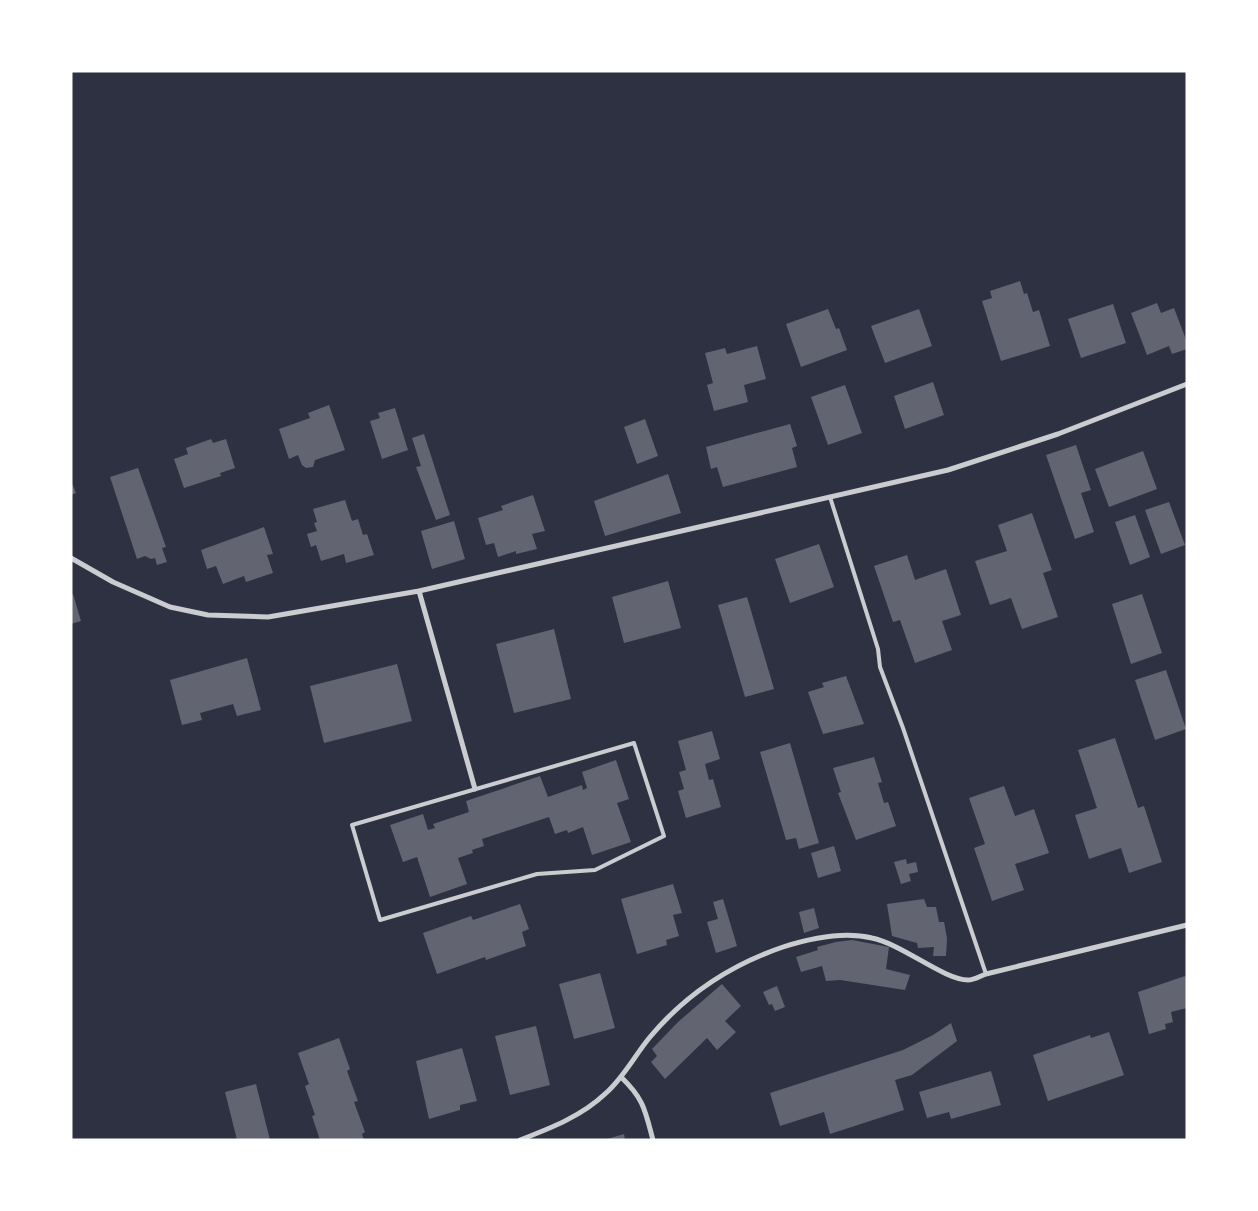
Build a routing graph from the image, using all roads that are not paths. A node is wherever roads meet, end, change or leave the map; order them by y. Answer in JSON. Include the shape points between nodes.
{"nodes":[{"id":1,"x":1187,"y":384,"type":"edge"},
{"id":2,"x":829,"y":496,"type":"junction"},
{"id":3,"x":71,"y":558,"type":"edge"},
{"id":4,"x":419,"y":591,"type":"junction"},
{"id":5,"x":475,"y":789,"type":"junction"},
{"id":6,"x":1187,"y":925,"type":"edge"},
{"id":7,"x":986,"y":974,"type":"junction"},
{"id":8,"x":621,"y":1077,"type":"junction"},
{"id":9,"x":520,"y":1140,"type":"edge"},
{"id":10,"x":653,"y":1140,"type":"edge"}],
"edges":[{"from":1,"to":2,"type":"street","via":[[1058,434],[965,465]]},
{"from":2,"to":4,"type":"street","via":[[608,550]]},
{"from":2,"to":7,"type":"lane","via":[[878,649],[880,668]]},
{"from":3,"to":4,"type":"street","via":[[113,582],[170,607],[215,616],[268,617]]},
{"from":4,"to":5,"type":"street"},
{"from":5,"to":5,"type":"lane","via":[[352,825],[380,920],[537,874],[595,870],[664,836],[634,743]]},
{"from":6,"to":7,"type":"street"},
{"from":7,"to":8,"type":"street","via":[[969,980],[955,978],[897,946],[873,938],[831,936],[797,943],[752,959],[708,982],[651,1036]]},
{"from":8,"to":9,"type":"street","via":[[606,1094],[583,1111]]},
{"from":8,"to":10,"type":"street","via":[[643,1102]]}]}
